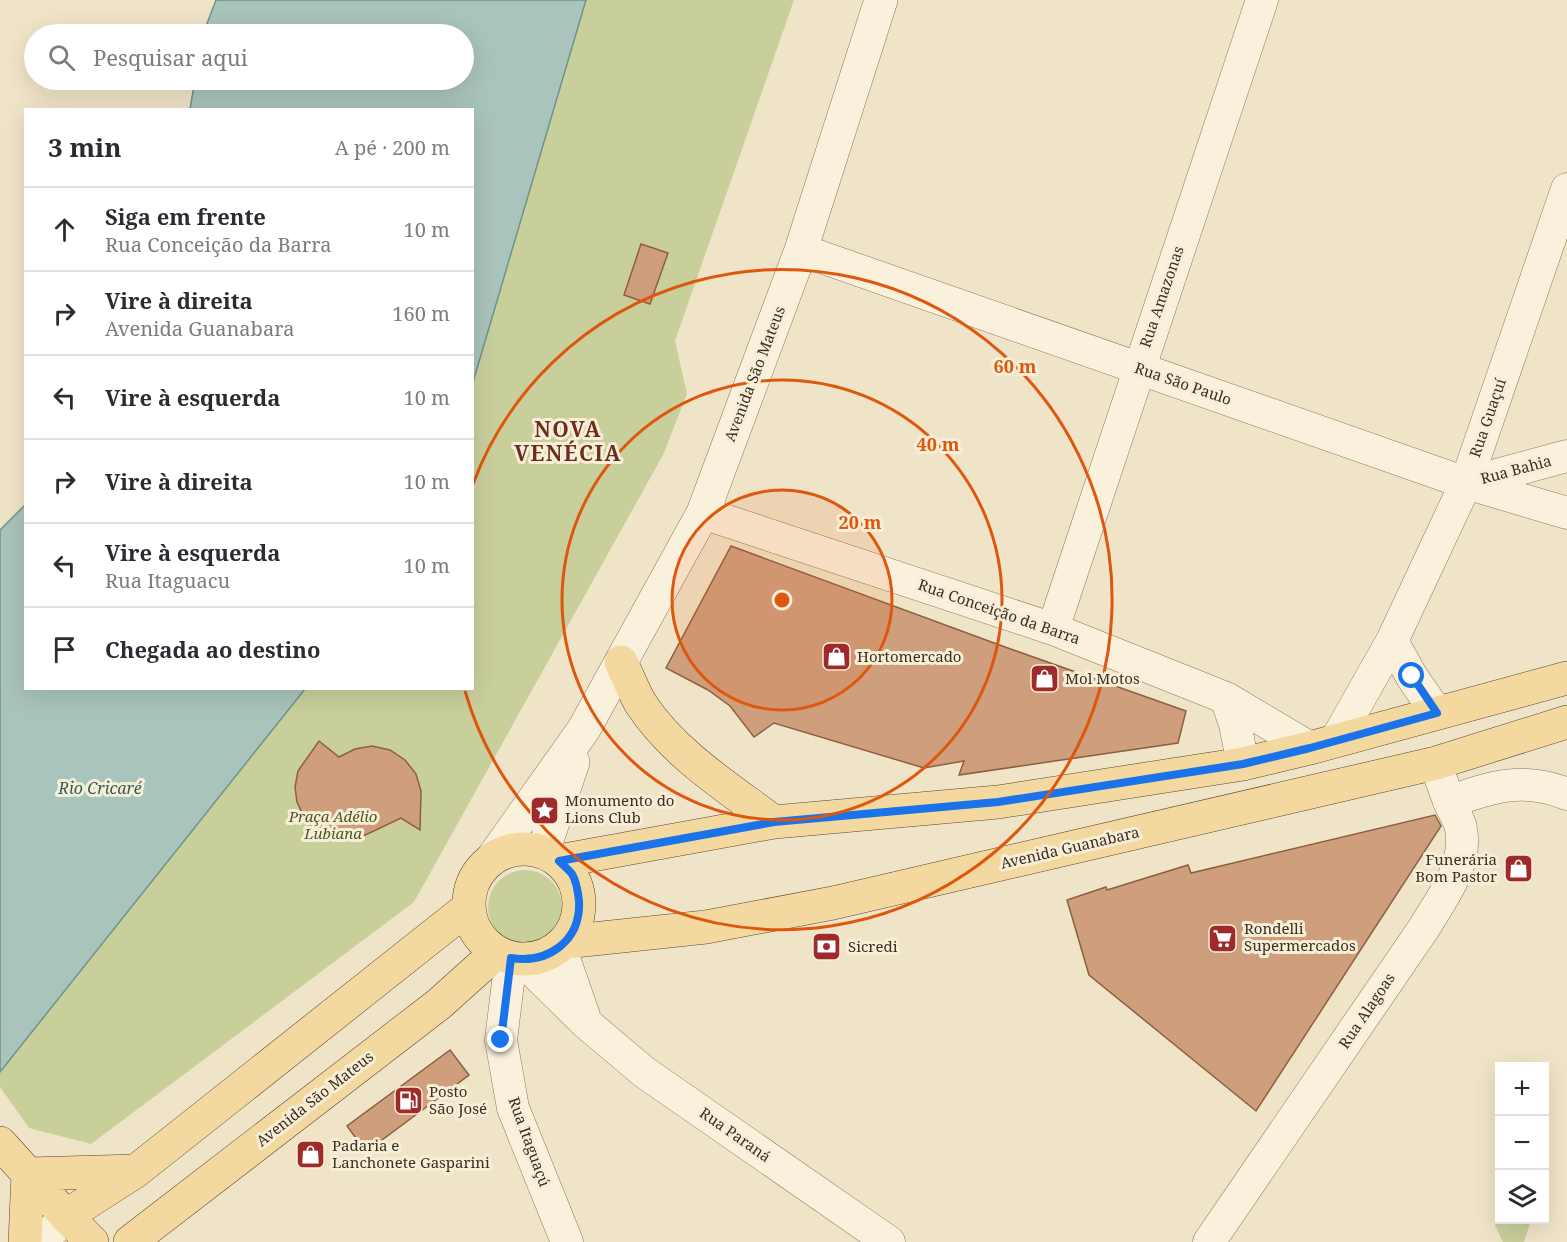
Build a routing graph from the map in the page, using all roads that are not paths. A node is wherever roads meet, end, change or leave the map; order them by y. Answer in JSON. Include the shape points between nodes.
{"nodes":[{"id":1,"x":880,"y":0,"type":"edge"},
{"id":2,"x":1262,"y":0,"type":"edge"},
{"id":3,"x":1567,"y":189,"type":"edge"},
{"id":4,"x":801,"y":250,"type":"junction"},
{"id":5,"x":1138,"y":368,"type":"junction"},
{"id":6,"x":1567,"y":456,"type":"edge"},
{"id":7,"x":1466,"y":483,"type":"junction"},
{"id":8,"x":703,"y":513,"type":"junction"},
{"id":9,"x":1567,"y":513,"type":"edge"},
{"id":10,"x":1053,"y":628,"type":"junction"},
{"id":11,"x":1392,"y":641,"type":"junction"},
{"id":12,"x":621,"y":662,"type":"junction"},
{"id":13,"x":1567,"y":678,"type":"edge"},
{"id":14,"x":1226,"y":698,"type":"junction"},
{"id":15,"x":1437,"y":713,"type":"junction"},
{"id":16,"x":1567,"y":722,"type":"edge"},
{"id":17,"x":584,"y":729,"type":"junction"},
{"id":18,"x":1323,"y":744,"type":"junction"},
{"id":19,"x":1436,"y":763,"type":"junction"},
{"id":20,"x":1243,"y":764,"type":"junction"},
{"id":21,"x":1567,"y":794,"type":"edge"},
{"id":22,"x":1449,"y":802,"type":"junction"},
{"id":23,"x":774,"y":822,"type":"junction"},
{"id":24,"x":551,"y":856,"type":"junction"},
{"id":25,"x":492,"y":860,"type":"junction"},
{"id":26,"x":469,"y":907,"type":"junction"},
{"id":27,"x":563,"y":944,"type":"junction"},
{"id":28,"x":510,"y":957,"type":"junction"},
{"id":29,"x":586,"y":1023,"type":"junction"},
{"id":30,"x":0,"y":1143,"type":"edge"},
{"id":31,"x":136,"y":1171,"type":"junction"},
{"id":32,"x":28,"y":1174,"type":"junction"},
{"id":33,"x":66,"y":1216,"type":"junction"},
{"id":34,"x":25,"y":1242,"type":"edge"},
{"id":35,"x":41,"y":1242,"type":"edge"},
{"id":36,"x":92,"y":1242,"type":"edge"},
{"id":37,"x":130,"y":1242,"type":"edge"},
{"id":38,"x":567,"y":1242,"type":"edge"},
{"id":39,"x":889,"y":1242,"type":"edge"},
{"id":40,"x":1209,"y":1242,"type":"edge"}],
"edges":[{"from":1,"to":4,"type":"street","name":"Avenida São Mateus"},
{"from":2,"to":5,"type":"street","name":"Rua Amazonas"},
{"from":3,"to":7,"type":"street","name":"Rua Guaçuí"},
{"from":4,"to":5,"type":"street","name":"Rua São Paulo"},
{"from":4,"to":8,"type":"street","name":"Avenida São Mateus"},
{"from":5,"to":7,"type":"street","name":"Rua São Paulo"},
{"from":5,"to":10,"type":"street","name":"Rua Amazonas"},
{"from":6,"to":7,"type":"street","name":"Rua Bahia"},
{"from":7,"to":9,"type":"street","name":"Rua São Paulo"},
{"from":7,"to":11,"type":"street","name":"Rua Guaçuí"},
{"from":8,"to":10,"type":"street","name":"Rua Conceição da Barra"},
{"from":8,"to":12,"type":"street","name":"Avenida São Mateus"},
{"from":10,"to":14,"type":"street","name":"Rua Conceição da Barra"},
{"from":11,"to":15,"type":"street"},
{"from":11,"to":18,"type":"street"},
{"from":12,"to":17,"type":"street","name":"Avenida São Mateus"},
{"from":12,"to":23,"type":"main road","via":[[639,701],[669,739]]},
{"from":13,"to":15,"type":"main road"},
{"from":14,"to":18,"type":"street"},
{"from":14,"to":20,"type":"street"},
{"from":15,"to":18,"type":"main road"},
{"from":16,"to":19,"type":"main road","name":"Avenida Guanabara"},
{"from":17,"to":24,"type":"street","name":"Avenida São Mateus"},
{"from":17,"to":25,"type":"street","name":"Avenida São Mateus"},
{"from":18,"to":20,"type":"main road"},
{"from":19,"to":22,"type":"street","name":"Rua Alagoas"},
{"from":19,"to":27,"type":"main road","name":"Avenida Guanabara","via":[[833,903],[706,927]]},
{"from":20,"to":23,"type":"main road","via":[[998,802]]},
{"from":21,"to":22,"type":"street","via":[[1511,784]]},
{"from":22,"to":40,"type":"street","name":"Rua Alagoas","via":[[1461,827],[1462,844],[1449,886]]},
{"from":23,"to":24,"type":"main road"},
{"from":24,"to":25,"type":"main road","via":[[525,848],[507,851]]},
{"from":24,"to":27,"type":"main road","via":[[571,874],[578,891],[575,927]]},
{"from":25,"to":26,"type":"main road","via":[[471,889]]},
{"from":26,"to":28,"type":"main road","via":[[473,925],[483,941]]},
{"from":26,"to":31,"type":"main road"},
{"from":27,"to":28,"type":"main road","via":[[536,958]]},
{"from":27,"to":29,"type":"street"},
{"from":28,"to":29,"type":"street","name":"Rua Paraná"},
{"from":28,"to":37,"type":"main road","name":"Avenida São Mateus","via":[[439,1004]]},
{"from":28,"to":38,"type":"street","name":"Rua Itaguaçú","via":[[501,1040],[513,1108]]},
{"from":29,"to":39,"type":"street","name":"Rua Paraná","via":[[644,1072]]},
{"from":30,"to":32,"type":"main road"},
{"from":31,"to":32,"type":"main road"},
{"from":31,"to":33,"type":"main road"},
{"from":32,"to":33,"type":"main road"},
{"from":32,"to":34,"type":"main road"},
{"from":33,"to":35,"type":"street"},
{"from":33,"to":36,"type":"main road"}]}
